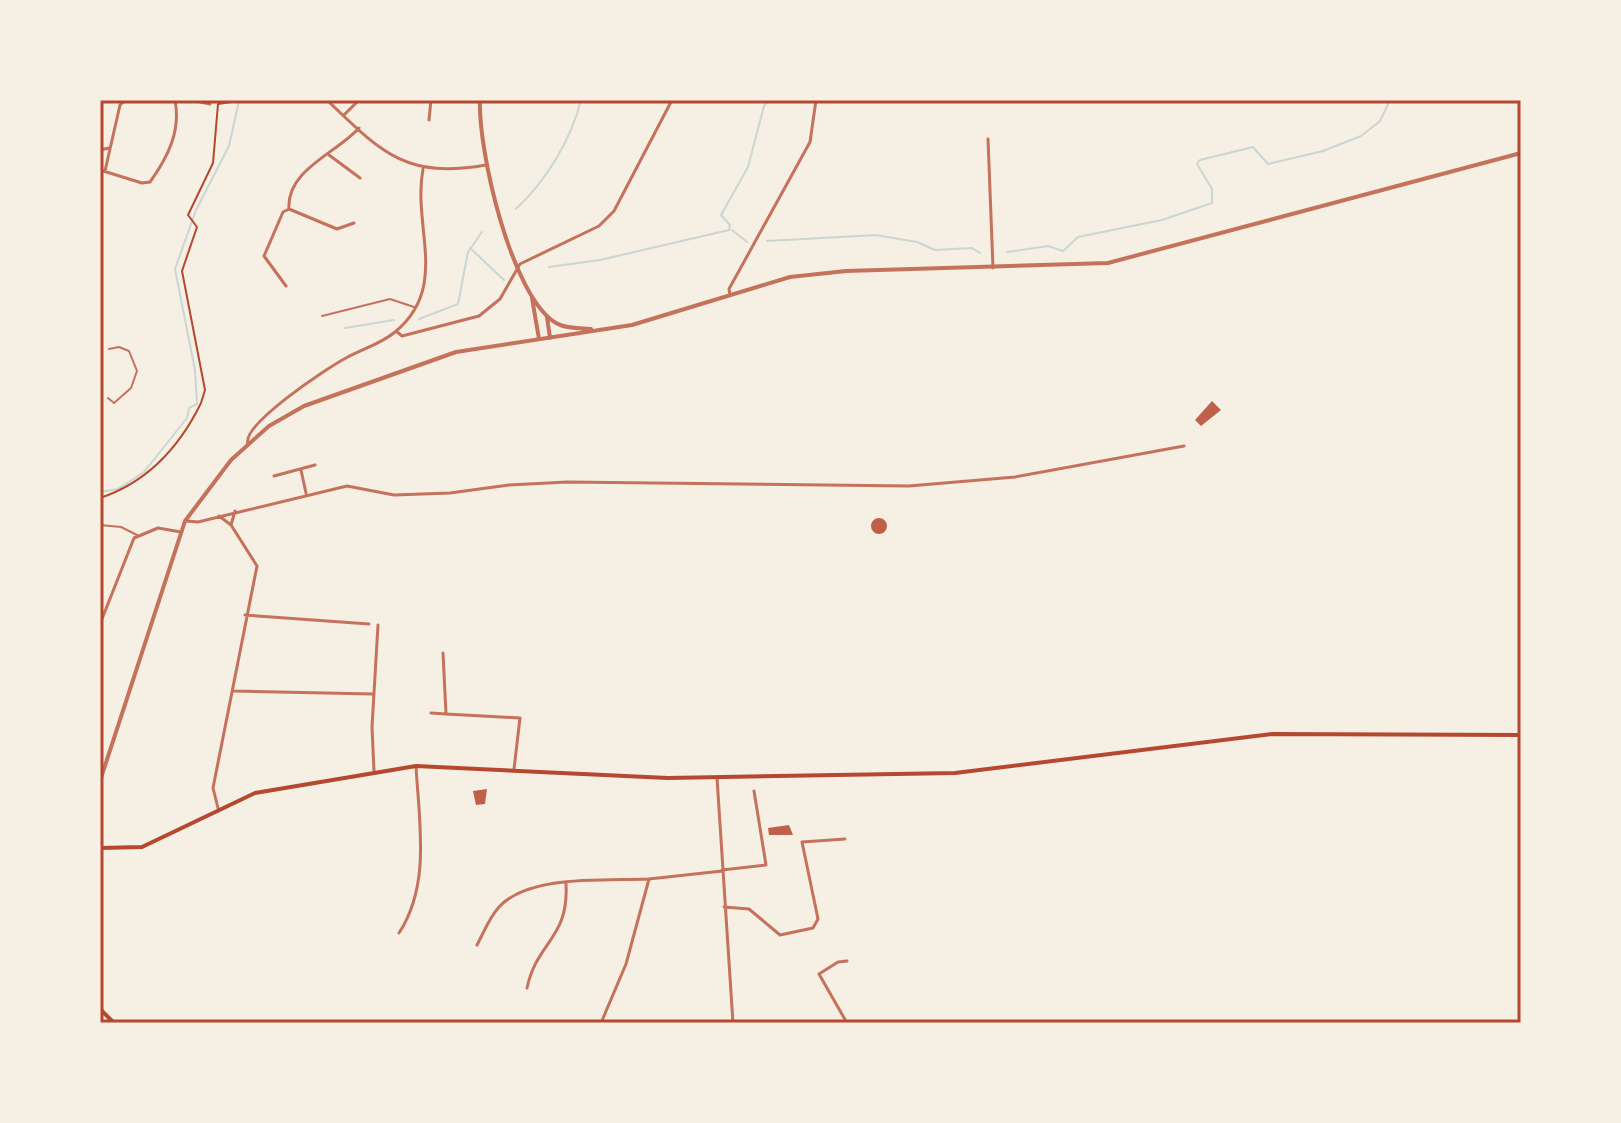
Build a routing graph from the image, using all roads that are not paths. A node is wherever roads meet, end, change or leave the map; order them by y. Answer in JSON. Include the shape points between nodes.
{"nodes":[{"id":1,"x":125,"y":100,"type":"edge"},
{"id":2,"x":175,"y":100,"type":"edge"},
{"id":3,"x":191,"y":100,"type":"edge"},
{"id":4,"x":327,"y":100,"type":"edge"},
{"id":5,"x":359,"y":100,"type":"edge"},
{"id":6,"x":431,"y":100,"type":"edge"},
{"id":7,"x":480,"y":100,"type":"edge"},
{"id":8,"x":672,"y":100,"type":"edge"},
{"id":9,"x":816,"y":100,"type":"edge"},
{"id":10,"x":210,"y":104,"type":"dead end"},
{"id":11,"x":344,"y":115,"type":"junction"},
{"id":12,"x":429,"y":120,"type":"dead end"},
{"id":13,"x":359,"y":128,"type":"junction"},
{"id":14,"x":988,"y":139,"type":"dead end"},
{"id":15,"x":109,"y":148,"type":"junction"},
{"id":16,"x":100,"y":150,"type":"edge"},
{"id":17,"x":1521,"y":153,"type":"edge"},
{"id":18,"x":329,"y":155,"type":"junction"},
{"id":19,"x":486,"y":165,"type":"junction"},
{"id":20,"x":423,"y":169,"type":"junction"},
{"id":21,"x":102,"y":171,"type":"edge"},
{"id":22,"x":360,"y":178,"type":"dead end"},
{"id":23,"x":289,"y":209,"type":"junction"},
{"id":24,"x":354,"y":223,"type":"dead end"},
{"id":25,"x":993,"y":268,"type":"junction"},
{"id":26,"x":286,"y":286,"type":"dead end"},
{"id":27,"x":730,"y":295,"type":"junction"},
{"id":28,"x":532,"y":296,"type":"junction"},
{"id":29,"x":415,"y":308,"type":"junction"},
{"id":30,"x":322,"y":316,"type":"dead end"},
{"id":31,"x":547,"y":317,"type":"junction"},
{"id":32,"x":600,"y":330,"type":"junction"},
{"id":33,"x":396,"y":331,"type":"junction"},
{"id":34,"x":550,"y":338,"type":"junction"},
{"id":35,"x":539,"y":339,"type":"junction"},
{"id":36,"x":109,"y":349,"type":"dead end"},
{"id":37,"x":108,"y":398,"type":"dead end"},
{"id":38,"x":248,"y":444,"type":"junction"},
{"id":39,"x":1184,"y":446,"type":"dead end"},
{"id":40,"x":315,"y":465,"type":"dead end"},
{"id":41,"x":301,"y":469,"type":"junction"},
{"id":42,"x":274,"y":476,"type":"dead end"},
{"id":43,"x":306,"y":493,"type":"junction"},
{"id":44,"x":235,"y":511,"type":"junction"},
{"id":45,"x":219,"y":516,"type":"junction"},
{"id":46,"x":185,"y":521,"type":"junction"},
{"id":47,"x":100,"y":525,"type":"edge"},
{"id":48,"x":231,"y":525,"type":"junction"},
{"id":49,"x":181,"y":532,"type":"junction"},
{"id":50,"x":137,"y":535,"type":"junction"},
{"id":51,"x":245,"y":615,"type":"junction"},
{"id":52,"x":100,"y":624,"type":"edge"},
{"id":53,"x":369,"y":624,"type":"dead end"},
{"id":54,"x":378,"y":625,"type":"dead end"},
{"id":55,"x":443,"y":653,"type":"dead end"},
{"id":56,"x":234,"y":691,"type":"junction"},
{"id":57,"x":373,"y":694,"type":"junction"},
{"id":58,"x":431,"y":713,"type":"dead end"},
{"id":59,"x":446,"y":714,"type":"junction"},
{"id":60,"x":1521,"y":735,"type":"edge"},
{"id":61,"x":416,"y":766,"type":"junction"},
{"id":62,"x":514,"y":769,"type":"junction"},
{"id":63,"x":374,"y":771,"type":"junction"},
{"id":64,"x":717,"y":778,"type":"junction"},
{"id":65,"x":100,"y":781,"type":"edge"},
{"id":66,"x":754,"y":791,"type":"dead end"},
{"id":67,"x":218,"y":808,"type":"junction"},
{"id":68,"x":845,"y":839,"type":"dead end"},
{"id":69,"x":100,"y":848,"type":"edge"},
{"id":70,"x":722,"y":870,"type":"junction"},
{"id":71,"x":649,"y":879,"type":"junction"},
{"id":72,"x":566,"y":884,"type":"junction"},
{"id":73,"x":724,"y":907,"type":"junction"},
{"id":74,"x":399,"y":933,"type":"dead end"},
{"id":75,"x":477,"y":945,"type":"dead end"},
{"id":76,"x":847,"y":961,"type":"dead end"},
{"id":77,"x":527,"y":988,"type":"dead end"},
{"id":78,"x":100,"y":1009,"type":"edge"},
{"id":79,"x":114,"y":1023,"type":"edge"},
{"id":80,"x":601,"y":1023,"type":"edge"},
{"id":81,"x":733,"y":1023,"type":"edge"},
{"id":82,"x":847,"y":1023,"type":"edge"}],
"edges":[{"from":1,"to":15,"type":"street"},
{"from":2,"to":21,"type":"street","via":[[173,141],[150,182]]},
{"from":3,"to":10,"type":"street"},
{"from":4,"to":11,"type":"street"},
{"from":5,"to":11,"type":"street"},
{"from":6,"to":12,"type":"street"},
{"from":7,"to":19,"type":"street"},
{"from":8,"to":33,"type":"street","via":[[614,211],[599,226],[520,264],[500,299],[479,316],[402,336]]},
{"from":9,"to":27,"type":"street","via":[[810,142]]},
{"from":11,"to":13,"type":"street"},
{"from":13,"to":18,"type":"street"},
{"from":13,"to":20,"type":"street","via":[[400,160]]},
{"from":14,"to":25,"type":"street"},
{"from":15,"to":16,"type":"street"},
{"from":15,"to":21,"type":"street"},
{"from":17,"to":25,"type":"street","via":[[1108,263]]},
{"from":18,"to":22,"type":"street"},
{"from":18,"to":23,"type":"street","via":[[297,179]]},
{"from":19,"to":20,"type":"street"},
{"from":19,"to":28,"type":"street","via":[[492,196]]},
{"from":20,"to":29,"type":"street","via":[[419,196],[427,280]]},
{"from":23,"to":24,"type":"street","via":[[337,229]]},
{"from":23,"to":26,"type":"street","via":[[264,256]]},
{"from":25,"to":27,"type":"street","via":[[817,273]]},
{"from":27,"to":32,"type":"street"},
{"from":28,"to":31,"type":"street"},
{"from":28,"to":35,"type":"street"},
{"from":29,"to":30,"type":"street","via":[[390,299]]},
{"from":29,"to":33,"type":"street"},
{"from":31,"to":32,"type":"street","via":[[566,327]]},
{"from":31,"to":34,"type":"street"},
{"from":32,"to":34,"type":"street"},
{"from":33,"to":38,"type":"street","via":[[319,374],[256,424],[246,438]]},
{"from":34,"to":35,"type":"street"},
{"from":35,"to":38,"type":"street","via":[[456,352],[360,386],[285,415]]},
{"from":36,"to":37,"type":"street","via":[[129,351],[137,371],[126,395],[114,403]]},
{"from":38,"to":46,"type":"street","via":[[223,468]]},
{"from":39,"to":43,"type":"street","via":[[1015,477],[909,486],[596,481],[450,493],[394,495],[347,486]]},
{"from":40,"to":41,"type":"street"},
{"from":41,"to":42,"type":"street"},
{"from":41,"to":43,"type":"street"},
{"from":43,"to":44,"type":"street"},
{"from":44,"to":45,"type":"street"},
{"from":44,"to":48,"type":"street"},
{"from":45,"to":46,"type":"street"},
{"from":45,"to":48,"type":"street"},
{"from":46,"to":49,"type":"street"},
{"from":47,"to":50,"type":"street"},
{"from":48,"to":51,"type":"street","via":[[256,563]]},
{"from":49,"to":50,"type":"street","via":[[158,528]]},
{"from":49,"to":65,"type":"street"},
{"from":50,"to":52,"type":"street"},
{"from":51,"to":53,"type":"street"},
{"from":51,"to":56,"type":"street"},
{"from":54,"to":57,"type":"street"},
{"from":55,"to":59,"type":"street"},
{"from":56,"to":57,"type":"street"},
{"from":56,"to":67,"type":"street","via":[[213,788]]},
{"from":57,"to":63,"type":"street"},
{"from":58,"to":59,"type":"street"},
{"from":59,"to":62,"type":"street","via":[[520,718]]},
{"from":60,"to":64,"type":"main road","via":[[1272,734],[998,770]]},
{"from":61,"to":62,"type":"main road"},
{"from":61,"to":63,"type":"main road"},
{"from":61,"to":74,"type":"street","via":[[418,888]]},
{"from":62,"to":64,"type":"main road"},
{"from":63,"to":67,"type":"main road","via":[[255,793]]},
{"from":64,"to":70,"type":"street"},
{"from":66,"to":70,"type":"street","via":[[766,865]]},
{"from":67,"to":69,"type":"main road","via":[[142,847]]},
{"from":68,"to":73,"type":"street","via":[[802,842],[818,919],[813,928],[780,935],[749,909]]},
{"from":70,"to":71,"type":"street"},
{"from":70,"to":73,"type":"street"},
{"from":71,"to":72,"type":"street"},
{"from":71,"to":80,"type":"street","via":[[626,964]]},
{"from":72,"to":75,"type":"street","via":[[537,886],[511,897],[489,920]]},
{"from":72,"to":77,"type":"street","via":[[563,922],[535,959]]},
{"from":73,"to":81,"type":"street"},
{"from":76,"to":82,"type":"street","via":[[819,974]]},
{"from":78,"to":79,"type":"main road"}]}
